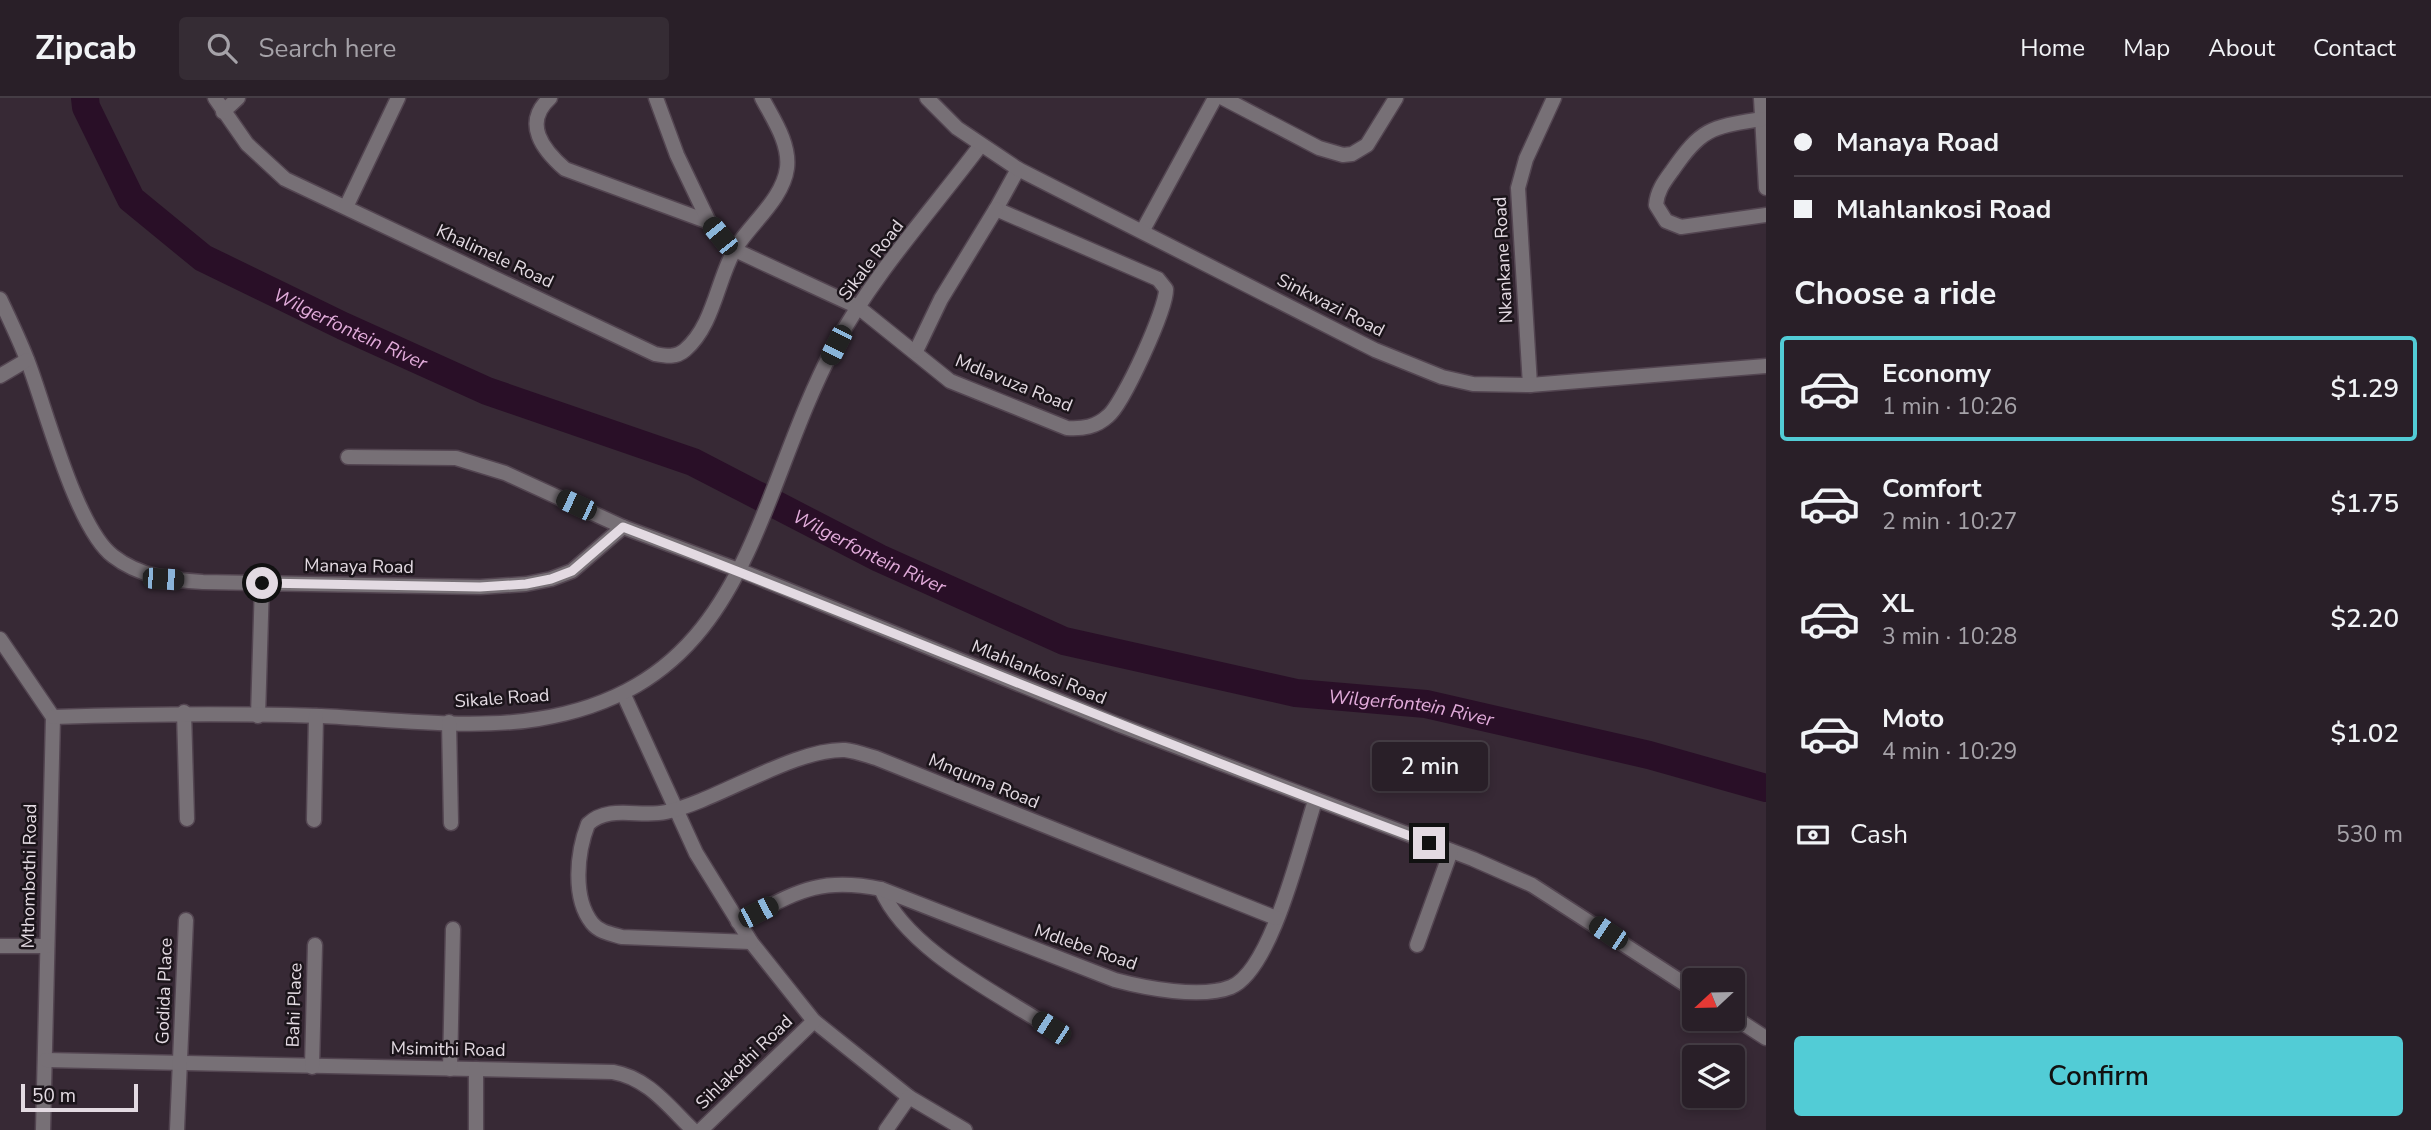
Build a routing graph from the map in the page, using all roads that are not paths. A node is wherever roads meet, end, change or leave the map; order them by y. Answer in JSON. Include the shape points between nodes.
{"nodes":[{"id":1,"x":215,"y":98,"type":"edge"},
{"id":2,"x":238,"y":98,"type":"edge"},
{"id":3,"x":398,"y":98,"type":"edge"},
{"id":4,"x":550,"y":98,"type":"edge"},
{"id":5,"x":656,"y":98,"type":"edge"},
{"id":6,"x":762,"y":98,"type":"edge"},
{"id":7,"x":927,"y":98,"type":"edge"},
{"id":8,"x":1215,"y":98,"type":"edge"},
{"id":9,"x":1223,"y":98,"type":"edge"},
{"id":10,"x":1396,"y":98,"type":"edge"},
{"id":11,"x":1554,"y":98,"type":"edge"},
{"id":12,"x":1761,"y":98,"type":"edge"},
{"id":13,"x":223,"y":113,"type":"junction"},
{"id":14,"x":1762,"y":119,"type":"junction"},
{"id":15,"x":980,"y":146,"type":"junction"},
{"id":16,"x":1018,"y":169,"type":"junction"},
{"id":17,"x":1766,"y":188,"type":"edge"},
{"id":18,"x":346,"y":207,"type":"junction"},
{"id":19,"x":996,"y":209,"type":"junction"},
{"id":20,"x":1766,"y":215,"type":"edge"},
{"id":21,"x":709,"y":222,"type":"junction"},
{"id":22,"x":1143,"y":230,"type":"junction"},
{"id":23,"x":735,"y":250,"type":"junction"},
{"id":24,"x":0,"y":299,"type":"edge"},
{"id":25,"x":858,"y":307,"type":"junction"},
{"id":26,"x":916,"y":351,"type":"junction"},
{"id":27,"x":27,"y":360,"type":"junction"},
{"id":28,"x":1766,"y":366,"type":"edge"},
{"id":29,"x":0,"y":376,"type":"edge"},
{"id":30,"x":1530,"y":385,"type":"junction"},
{"id":31,"x":348,"y":457,"type":"dead end"},
{"id":32,"x":623,"y":527,"type":"junction"},
{"id":33,"x":741,"y":571,"type":"junction"},
{"id":34,"x":262,"y":583,"type":"junction"},
{"id":35,"x":0,"y":639,"type":"edge"},
{"id":36,"x":622,"y":693,"type":"junction"},
{"id":37,"x":184,"y":712,"type":"junction"},
{"id":38,"x":258,"y":716,"type":"junction"},
{"id":39,"x":316,"y":716,"type":"junction"},
{"id":40,"x":53,"y":717,"type":"junction"},
{"id":41,"x":449,"y":722,"type":"junction"},
{"id":42,"x":1315,"y":801,"type":"junction"},
{"id":43,"x":674,"y":810,"type":"junction"},
{"id":44,"x":187,"y":819,"type":"dead end"},
{"id":45,"x":314,"y":820,"type":"dead end"},
{"id":46,"x":451,"y":823,"type":"dead end"},
{"id":47,"x":1451,"y":851,"type":"junction"},
{"id":48,"x":881,"y":889,"type":"junction"},
{"id":49,"x":1276,"y":918,"type":"junction"},
{"id":50,"x":186,"y":920,"type":"dead end"},
{"id":51,"x":738,"y":922,"type":"junction"},
{"id":52,"x":453,"y":929,"type":"dead end"},
{"id":53,"x":751,"y":942,"type":"junction"},
{"id":54,"x":316,"y":945,"type":"dead end"},
{"id":55,"x":1416,"y":945,"type":"dead end"},
{"id":56,"x":0,"y":946,"type":"edge"},
{"id":57,"x":47,"y":946,"type":"junction"},
{"id":58,"x":1682,"y":982,"type":"edge"},
{"id":59,"x":814,"y":1021,"type":"junction"},
{"id":60,"x":1745,"y":1024,"type":"edge"},
{"id":61,"x":1051,"y":1028,"type":"dead end"},
{"id":62,"x":1766,"y":1038,"type":"edge"},
{"id":63,"x":46,"y":1059,"type":"junction"},
{"id":64,"x":181,"y":1063,"type":"junction"},
{"id":65,"x":312,"y":1066,"type":"junction"},
{"id":66,"x":450,"y":1069,"type":"junction"},
{"id":67,"x":476,"y":1069,"type":"junction"},
{"id":68,"x":909,"y":1097,"type":"junction"},
{"id":69,"x":43,"y":1130,"type":"edge"},
{"id":70,"x":177,"y":1130,"type":"edge"},
{"id":71,"x":476,"y":1130,"type":"edge"},
{"id":72,"x":693,"y":1130,"type":"edge"},
{"id":73,"x":701,"y":1130,"type":"edge"},
{"id":74,"x":886,"y":1130,"type":"edge"},
{"id":75,"x":965,"y":1130,"type":"edge"}],
"edges":[{"from":1,"to":13,"type":"street","name":"Khalimele Road"},
{"from":2,"to":13,"type":"street"},
{"from":3,"to":18,"type":"street"},
{"from":4,"to":21,"type":"street","via":[[538,115],[536,128],[547,154],[565,169]]},
{"from":5,"to":21,"type":"street","name":"Mdlavuza Road"},
{"from":6,"to":23,"type":"street","via":[[781,136],[787,167],[783,185]]},
{"from":7,"to":15,"type":"street","name":"Sinkwazi Road"},
{"from":8,"to":22,"type":"street"},
{"from":9,"to":10,"type":"street","via":[[1319,148],[1343,155],[1367,145]]},
{"from":11,"to":30,"type":"street","name":"Nkankane Road","via":[[1518,188]]},
{"from":12,"to":14,"type":"street"},
{"from":13,"to":18,"type":"street","name":"Khalimele Road","via":[[273,171]]},
{"from":14,"to":17,"type":"street"},
{"from":14,"to":20,"type":"street","via":[[1700,135],[1661,187],[1656,205],[1666,221],[1681,227]]},
{"from":15,"to":16,"type":"street","name":"Sinkwazi Road"},
{"from":15,"to":25,"type":"street","name":"Sikale Road"},
{"from":16,"to":19,"type":"street"},
{"from":16,"to":22,"type":"street","name":"Sinkwazi Road"},
{"from":18,"to":23,"type":"street","name":"Khalimele Road","via":[[669,357],[685,350],[699,333]]},
{"from":19,"to":26,"type":"street","via":[[941,299]]},
{"from":19,"to":26,"type":"street","name":"Mdlavuza Road","via":[[1164,284],[1167,298],[1163,310],[1116,408],[1096,424],[1068,428],[950,381]]},
{"from":21,"to":23,"type":"street","name":"Mdlavuza Road"},
{"from":22,"to":30,"type":"street","name":"Sinkwazi Road","via":[[1413,366],[1474,384]]},
{"from":23,"to":25,"type":"street","name":"Mdlavuza Road"},
{"from":24,"to":27,"type":"street","name":"Manaya Road"},
{"from":25,"to":26,"type":"street","name":"Mdlavuza Road"},
{"from":25,"to":33,"type":"street","name":"Sikale Road","via":[[824,366]]},
{"from":27,"to":29,"type":"street"},
{"from":27,"to":34,"type":"street","name":"Manaya Road","via":[[80,505],[95,537],[111,555],[137,571],[163,579]]},
{"from":28,"to":30,"type":"street","name":"Sinkwazi Road"},
{"from":31,"to":32,"type":"street","name":"Mlahlankosi Road","via":[[414,455],[478,462]]},
{"from":32,"to":33,"type":"street","name":"Mlahlankosi Road"},
{"from":32,"to":34,"type":"street","name":"Manaya Road","via":[[572,571],[526,584]]},
{"from":33,"to":36,"type":"street","name":"Sikale Road","via":[[680,656]]},
{"from":33,"to":42,"type":"street","name":"Mlahlankosi Road"},
{"from":34,"to":38,"type":"street"},
{"from":35,"to":40,"type":"street"},
{"from":36,"to":41,"type":"street","name":"Sikale Road","via":[[537,719]]},
{"from":36,"to":43,"type":"street"},
{"from":37,"to":38,"type":"street","name":"Sikale Road"},
{"from":37,"to":40,"type":"street","name":"Sikale Road"},
{"from":37,"to":44,"type":"street"},
{"from":38,"to":39,"type":"street","name":"Sikale Road"},
{"from":39,"to":41,"type":"street","name":"Sikale Road"},
{"from":39,"to":45,"type":"street"},
{"from":40,"to":57,"type":"street","name":"Mthombothi Road"},
{"from":41,"to":46,"type":"street"},
{"from":42,"to":47,"type":"street","name":"Mlahlankosi Road"},
{"from":42,"to":49,"type":"street","name":"Mdlebe Road"},
{"from":43,"to":49,"type":"street","name":"Mnquma Road","via":[[782,767],[845,750],[876,758]]},
{"from":43,"to":51,"type":"street"},
{"from":43,"to":53,"type":"street","name":"Mnquma Road","via":[[602,814],[588,824],[579,898],[592,923],[622,937]]},
{"from":47,"to":55,"type":"street"},
{"from":47,"to":58,"type":"street","name":"Mlahlankosi Road","via":[[1532,884]]},
{"from":48,"to":49,"type":"street","name":"Mdlebe Road","via":[[1115,980],[1166,989],[1209,991],[1232,986],[1255,967]]},
{"from":48,"to":51,"type":"street","name":"Mdlebe Road","via":[[845,883],[810,887]]},
{"from":48,"to":61,"type":"street","via":[[890,911],[920,940]]},
{"from":50,"to":64,"type":"street","name":"Godida Place"},
{"from":51,"to":53,"type":"street"},
{"from":52,"to":66,"type":"street"},
{"from":53,"to":59,"type":"street"},
{"from":54,"to":65,"type":"street","name":"Bahi Place"},
{"from":56,"to":57,"type":"street"},
{"from":57,"to":63,"type":"street","name":"Mthombothi Road"},
{"from":59,"to":68,"type":"street"},
{"from":59,"to":73,"type":"street","name":"Sihlakothi Road"},
{"from":60,"to":62,"type":"street"},
{"from":63,"to":64,"type":"street","name":"Msimithi Road"},
{"from":63,"to":69,"type":"street","name":"Mthombothi Road"},
{"from":64,"to":65,"type":"street","name":"Msimithi Road"},
{"from":64,"to":70,"type":"street","name":"Godida Place"},
{"from":65,"to":66,"type":"street","name":"Msimithi Road"},
{"from":66,"to":67,"type":"street","name":"Msimithi Road"},
{"from":67,"to":71,"type":"street"},
{"from":67,"to":72,"type":"street","name":"Msimithi Road","via":[[631,1075]]},
{"from":68,"to":74,"type":"street"},
{"from":68,"to":75,"type":"street"}]}
